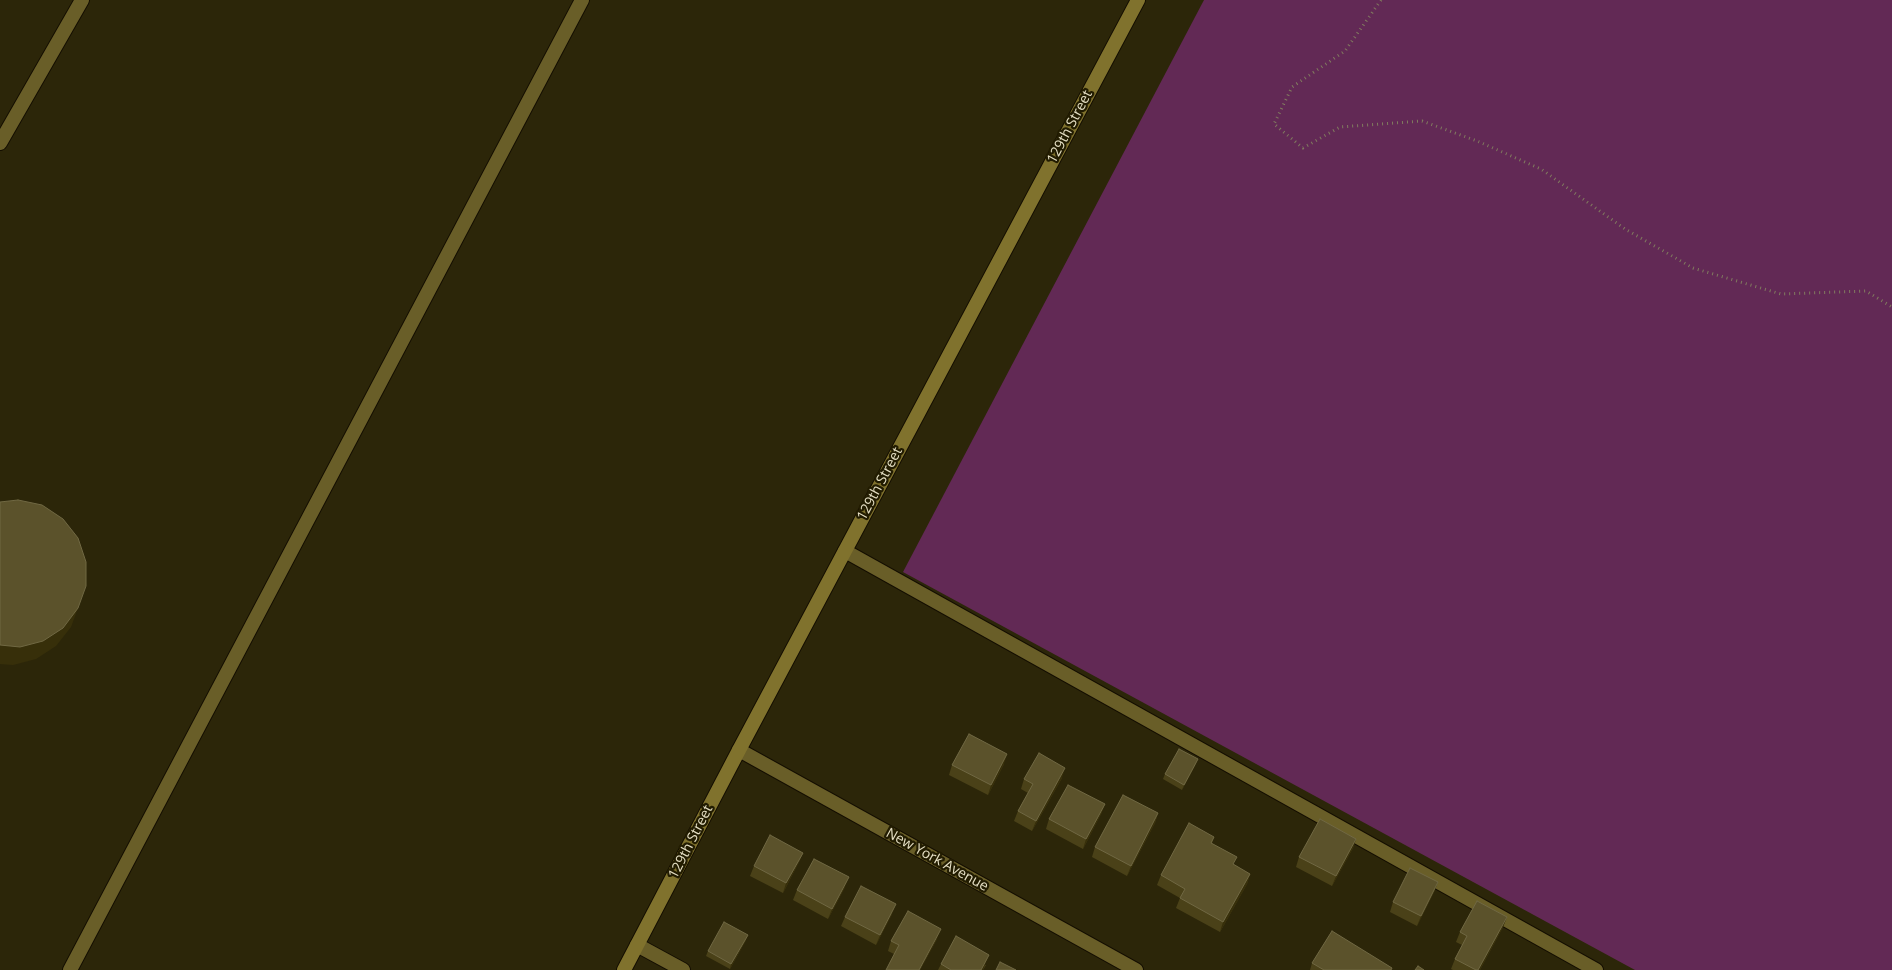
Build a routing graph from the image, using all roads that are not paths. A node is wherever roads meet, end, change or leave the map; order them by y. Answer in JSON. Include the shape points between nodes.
{"nodes":[{"id":1,"x":82,"y":0,"type":"edge"},
{"id":2,"x":582,"y":0,"type":"edge"},
{"id":3,"x":1138,"y":0,"type":"edge"},
{"id":4,"x":0,"y":144,"type":"edge"},
{"id":5,"x":845,"y":551,"type":"junction"},
{"id":6,"x":739,"y":750,"type":"junction"},
{"id":7,"x":638,"y":945,"type":"junction"},
{"id":8,"x":1593,"y":969,"type":"edge"},
{"id":9,"x":70,"y":970,"type":"edge"},
{"id":10,"x":624,"y":970,"type":"edge"},
{"id":11,"x":683,"y":970,"type":"edge"},
{"id":12,"x":1136,"y":970,"type":"edge"}],
"edges":[{"from":1,"to":4,"type":"street"},
{"from":2,"to":9,"type":"street"},
{"from":3,"to":5,"type":"main road","name":"129th Street"},
{"from":5,"to":6,"type":"main road","name":"129th Street"},
{"from":5,"to":8,"type":"street"},
{"from":6,"to":7,"type":"main road","name":"129th Street"},
{"from":6,"to":12,"type":"street","name":"New York Avenue"},
{"from":7,"to":10,"type":"main road","name":"129th Street"},
{"from":7,"to":11,"type":"street"}]}
